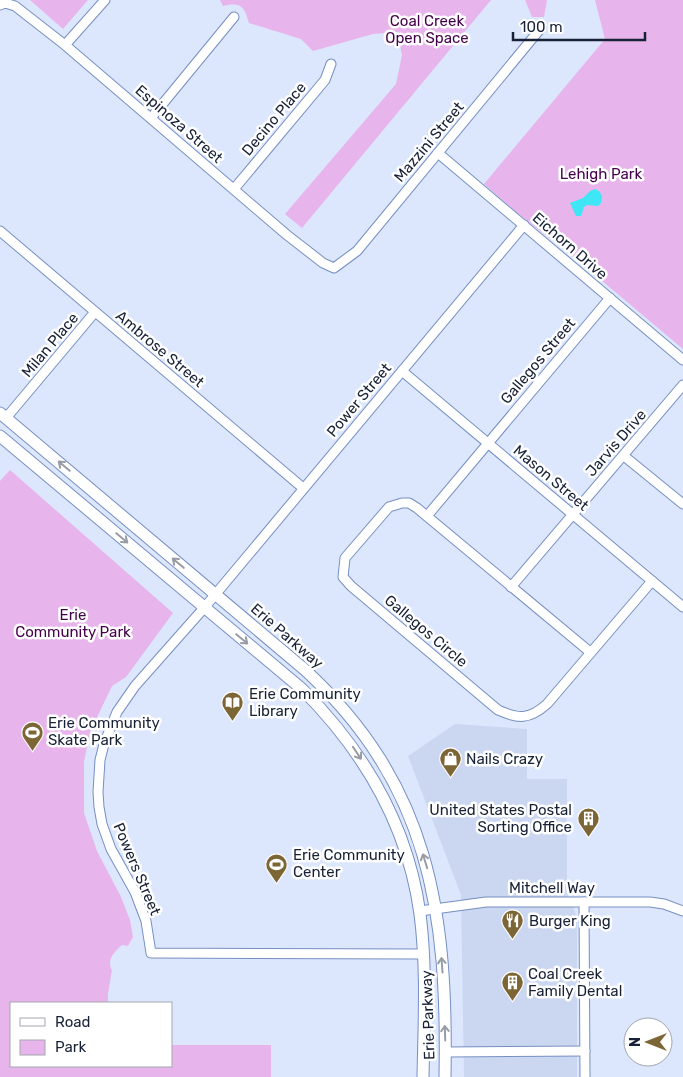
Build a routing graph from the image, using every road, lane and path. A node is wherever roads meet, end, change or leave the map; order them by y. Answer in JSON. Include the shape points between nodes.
{"nodes":[{"id":1,"x":105,"y":0,"type":"edge"},
{"id":2,"x":2,"y":4,"type":"edge"},
{"id":3,"x":234,"y":17,"type":"dead end"},
{"id":4,"x":541,"y":28,"type":"dead end"},
{"id":5,"x":66,"y":45,"type":"junction"},
{"id":6,"x":331,"y":64,"type":"dead end"},
{"id":7,"x":151,"y":118,"type":"junction"},
{"id":8,"x":438,"y":153,"type":"junction"},
{"id":9,"x":234,"y":189,"type":"junction"},
{"id":10,"x":524,"y":225,"type":"junction"},
{"id":11,"x":0,"y":231,"type":"edge"},
{"id":12,"x":334,"y":268,"type":"joint"},
{"id":13,"x":610,"y":298,"type":"junction"},
{"id":14,"x":95,"y":312,"type":"junction"},
{"id":15,"x":683,"y":360,"type":"edge"},
{"id":16,"x":402,"y":371,"type":"junction"},
{"id":17,"x":683,"y":385,"type":"edge"},
{"id":18,"x":3,"y":416,"type":"edge"},
{"id":19,"x":0,"y":436,"type":"edge"},
{"id":20,"x":488,"y":442,"type":"junction"},
{"id":21,"x":624,"y":456,"type":"junction"},
{"id":22,"x":303,"y":488,"type":"junction"},
{"id":23,"x":683,"y":504,"type":"edge"},
{"id":24,"x":573,"y":514,"type":"junction"},
{"id":25,"x":427,"y":516,"type":"junction"},
{"id":26,"x":652,"y":581,"type":"junction"},
{"id":27,"x":510,"y":587,"type":"junction"},
{"id":28,"x":215,"y":594,"type":"junction"},
{"id":29,"x":683,"y":607,"type":"edge"},
{"id":30,"x":204,"y":608,"type":"junction"},
{"id":31,"x":590,"y":652,"type":"junction"},
{"id":32,"x":584,"y":902,"type":"junction"},
{"id":33,"x":436,"y":909,"type":"junction"},
{"id":34,"x":420,"y":911,"type":"junction"},
{"id":35,"x":683,"y":911,"type":"edge"},
{"id":36,"x":423,"y":954,"type":"junction"},
{"id":37,"x":585,"y":1051,"type":"junction"},
{"id":38,"x":446,"y":1052,"type":"junction"},
{"id":39,"x":423,"y":1077,"type":"edge"},
{"id":40,"x":445,"y":1077,"type":"edge"},
{"id":41,"x":585,"y":1077,"type":"edge"}],
"edges":[{"from":1,"to":5,"type":"street"},
{"from":2,"to":5,"type":"street","name":"Espinoza Street","via":[[15,6]]},
{"from":3,"to":7,"type":"street"},
{"from":4,"to":8,"type":"street","name":"Mazzini Street"},
{"from":5,"to":7,"type":"street","name":"Espinoza Street"},
{"from":6,"to":9,"type":"street","name":"Decino Place","via":[[325,80]]},
{"from":7,"to":9,"type":"street","name":"Espinoza Street"},
{"from":8,"to":10,"type":"street","name":"Eichorn Drive"},
{"from":8,"to":12,"type":"street","name":"Mazzini Street","via":[[357,251]]},
{"from":9,"to":12,"type":"street","name":"Espinoza Street","via":[[287,235]]},
{"from":10,"to":13,"type":"street","name":"Eichorn Drive"},
{"from":10,"to":16,"type":"street","name":"Power Street"},
{"from":11,"to":14,"type":"street","name":"Ambrose Street"},
{"from":13,"to":15,"type":"street","name":"Eichorn Drive"},
{"from":13,"to":20,"type":"street","name":"Gallegos Street"},
{"from":14,"to":18,"type":"street","name":"Milan Place"},
{"from":14,"to":22,"type":"street","name":"Ambrose Street"},
{"from":16,"to":20,"type":"street","name":"Mason Street"},
{"from":16,"to":22,"type":"street","name":"Power Street"},
{"from":17,"to":21,"type":"street","name":"Jarvis Drive"},
{"from":28,"to":18,"type":"main road","name":"Erie Parkway","one_way":true},
{"from":19,"to":30,"type":"main road","name":"Erie Parkway","one_way":true},
{"from":20,"to":24,"type":"street","name":"Mason Street"},
{"from":20,"to":25,"type":"street"},
{"from":21,"to":23,"type":"street"},
{"from":21,"to":24,"type":"street","name":"Jarvis Drive"},
{"from":22,"to":28,"type":"street","name":"Power Street"},
{"from":24,"to":26,"type":"street","name":"Mason Street"},
{"from":24,"to":27,"type":"street","name":"Jarvis Drive"},
{"from":25,"to":27,"type":"street","name":"Gallegos Circle"},
{"from":25,"to":31,"type":"street","name":"Gallegos Circle","via":[[409,503],[389,507],[345,558],[343,573],[346,581],[498,710],[511,716],[526,717],[538,712]]},
{"from":26,"to":29,"type":"street","name":"Mason Street"},
{"from":26,"to":31,"type":"street","name":"Gallegos Circle"},
{"from":27,"to":31,"type":"street","name":"Gallegos Circle"},
{"from":28,"to":30,"type":"street","name":"Powers Street"},
{"from":33,"to":28,"type":"main road","name":"Erie Parkway","one_way":true,"via":[[416,830],[393,780],[368,739],[322,686]]},
{"from":30,"to":34,"type":"main road","name":"Erie Parkway","one_way":true,"via":[[302,690],[351,743],[398,831]]},
{"from":30,"to":36,"type":"street","name":"Powers Street","via":[[123,702],[109,729],[100,760],[98,792],[102,824],[111,849],[135,892],[146,921],[151,953]]},
{"from":32,"to":33,"type":"street","name":"Mitchell Way","via":[[486,902]]},
{"from":32,"to":35,"type":"street","name":"Mitchell Way","via":[[650,902]]},
{"from":32,"to":37,"type":"street"},
{"from":33,"to":34,"type":"street","name":"Mitchell Way"},
{"from":38,"to":33,"type":"main road","name":"Erie Parkway","one_way":true},
{"from":34,"to":36,"type":"main road","name":"Erie Parkway"},
{"from":36,"to":39,"type":"main road","name":"Erie Parkway"},
{"from":37,"to":38,"type":"street"},
{"from":37,"to":41,"type":"street"},
{"from":38,"to":40,"type":"main road","name":"Erie Parkway"}]}
